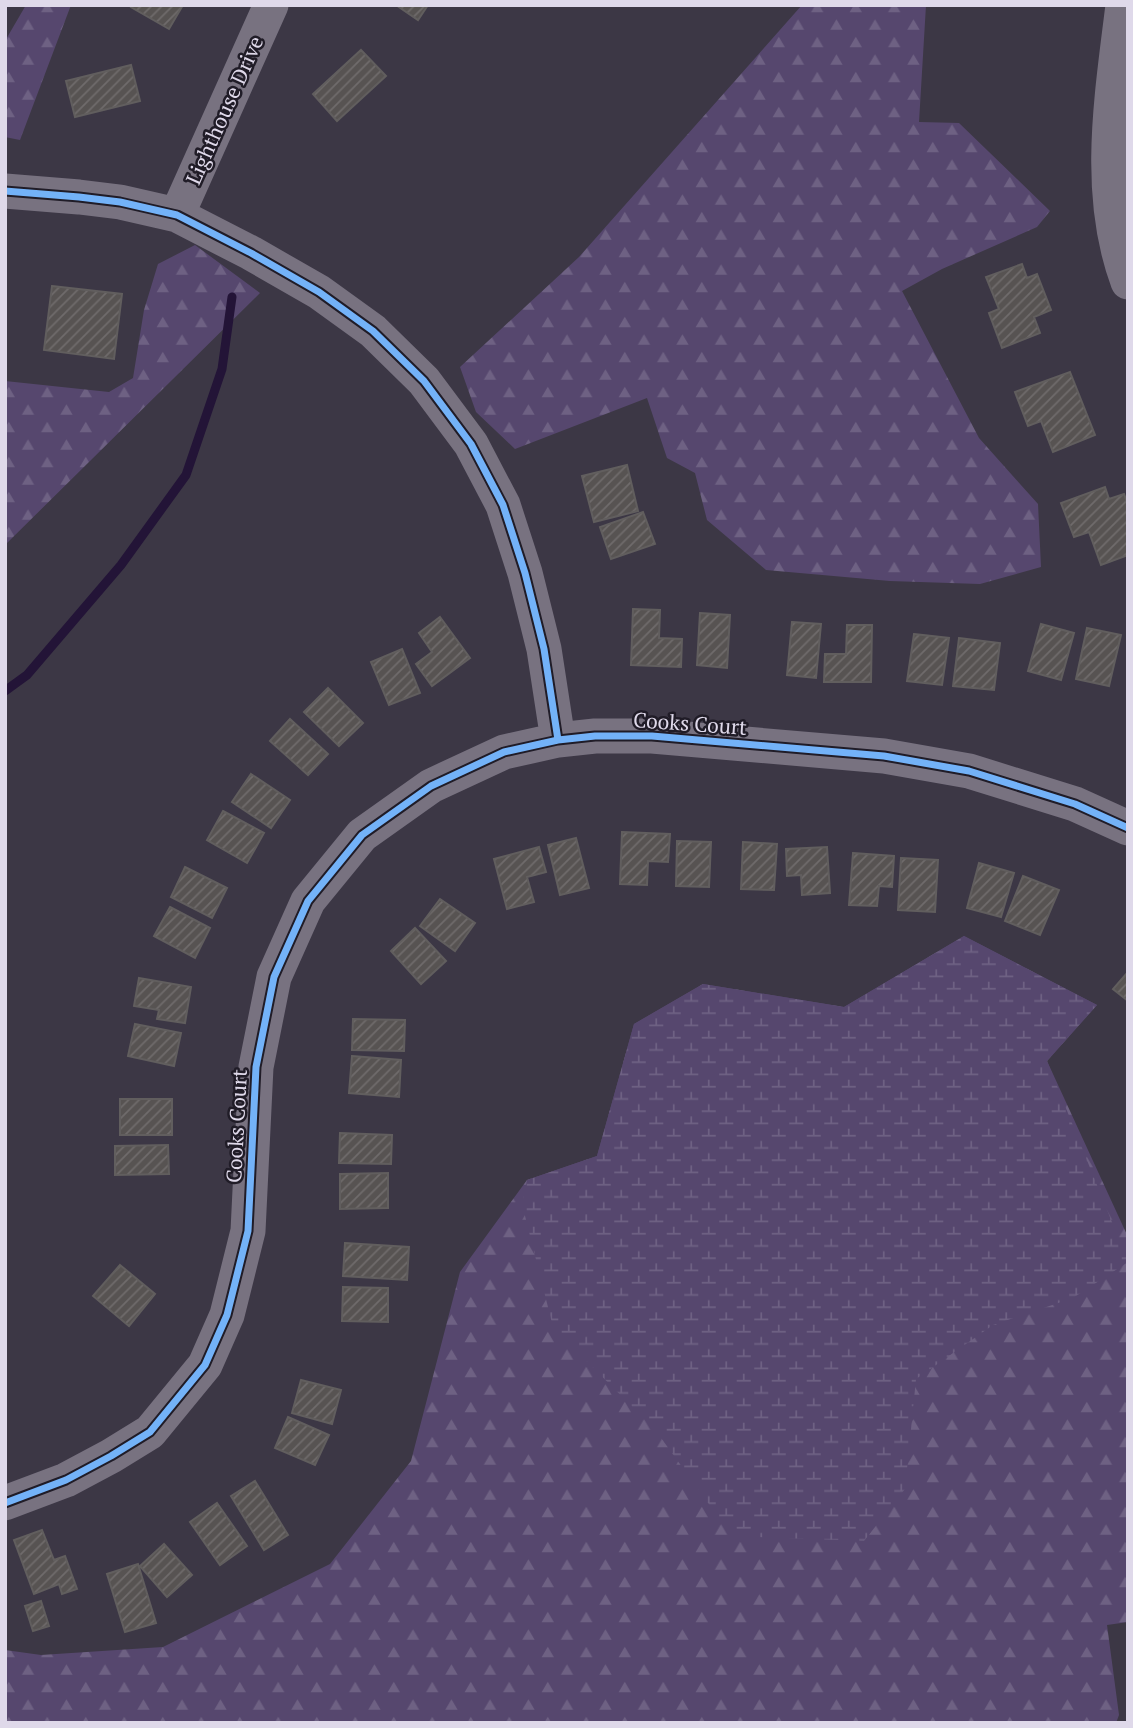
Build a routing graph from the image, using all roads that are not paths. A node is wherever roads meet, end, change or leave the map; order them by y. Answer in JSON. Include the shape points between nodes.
{"nodes":[{"id":1,"x":271,"y":5,"type":"edge"},
{"id":2,"x":1124,"y":5,"type":"edge"},
{"id":3,"x":5,"y":191,"type":"edge"},
{"id":4,"x":177,"y":215,"type":"junction"},
{"id":5,"x":1128,"y":282,"type":"edge"},
{"id":6,"x":558,"y":740,"type":"junction"},
{"id":7,"x":1124,"y":818,"type":"edge"},
{"id":8,"x":5,"y":1503,"type":"edge"}],
"edges":[{"from":1,"to":4,"type":"street","name":"Lighthouse Drive"},
{"from":2,"to":5,"type":"street","via":[[1109,120],[1108,177],[1114,232]]},
{"from":3,"to":4,"type":"street","via":[[120,202]]},
{"from":4,"to":6,"type":"street","via":[[319,292],[373,331],[424,381],[471,444],[503,505],[525,573],[544,649]]},
{"from":6,"to":7,"type":"street","name":"Cooks Court","via":[[652,737],[884,756],[969,771]]},
{"from":6,"to":8,"type":"street","name":"Cooks Court","via":[[504,752],[431,786],[362,835],[308,901],[274,977],[256,1067],[248,1231],[227,1315],[205,1365],[150,1432],[66,1480]]}]}
